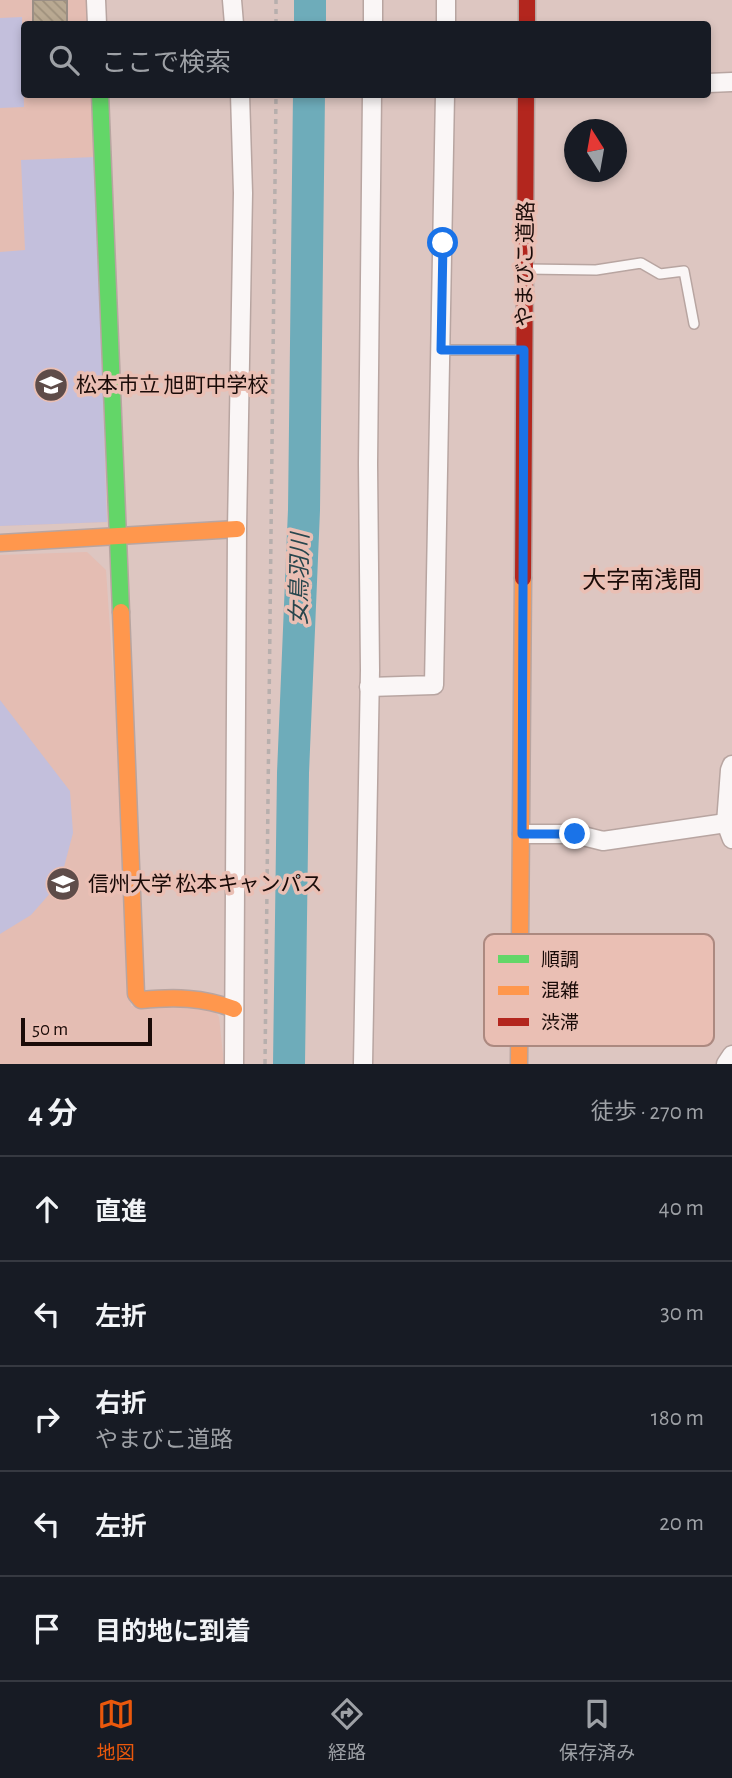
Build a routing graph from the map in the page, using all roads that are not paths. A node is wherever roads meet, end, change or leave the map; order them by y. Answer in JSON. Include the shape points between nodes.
{"nodes":[{"id":1,"x":96,"y":0,"type":"edge"},
{"id":2,"x":232,"y":0,"type":"edge"},
{"id":3,"x":373,"y":0,"type":"edge"},
{"id":4,"x":446,"y":0,"type":"edge"},
{"id":5,"x":527,"y":0,"type":"edge"},
{"id":6,"x":97,"y":21,"type":"edge"},
{"id":7,"x":234,"y":21,"type":"edge"},
{"id":8,"x":373,"y":21,"type":"edge"},
{"id":9,"x":446,"y":21,"type":"edge"},
{"id":10,"x":527,"y":21,"type":"edge"},
{"id":11,"x":732,"y":82,"type":"edge"},
{"id":12,"x":711,"y":83,"type":"edge"},
{"id":13,"x":100,"y":98,"type":"edge"},
{"id":14,"x":240,"y":98,"type":"edge"},
{"id":15,"x":372,"y":98,"type":"edge"},
{"id":16,"x":445,"y":98,"type":"edge"},
{"id":17,"x":526,"y":98,"type":"edge"},
{"id":18,"x":525,"y":269,"type":"junction"},
{"id":19,"x":694,"y":324,"type":"dead end"},
{"id":20,"x":441,"y":350,"type":"junction"},
{"id":21,"x":524,"y":350,"type":"junction"},
{"id":22,"x":237,"y":529,"type":"junction"},
{"id":23,"x":119,"y":536,"type":"junction"},
{"id":24,"x":0,"y":543,"type":"edge"},
{"id":25,"x":369,"y":687,"type":"junction"},
{"id":26,"x":732,"y":765,"type":"edge"},
{"id":27,"x":729,"y":831,"type":"edge"},
{"id":28,"x":522,"y":834,"type":"junction"},
{"id":29,"x":521,"y":934,"type":"edge"},
{"id":30,"x":234,"y":1009,"type":"junction"},
{"id":31,"x":519,"y":1046,"type":"edge"},
{"id":32,"x":732,"y":1055,"type":"edge"},
{"id":33,"x":234,"y":1064,"type":"edge"},
{"id":34,"x":363,"y":1064,"type":"edge"},
{"id":35,"x":519,"y":1064,"type":"edge"},
{"id":36,"x":726,"y":1064,"type":"edge"}],
"edges":[{"from":1,"to":6,"type":"street"},
{"from":2,"to":7,"type":"street"},
{"from":3,"to":8,"type":"street"},
{"from":4,"to":9,"type":"street"},
{"from":5,"to":10,"type":"street"},
{"from":11,"to":12,"type":"street"},
{"from":13,"to":23,"type":"street"},
{"from":14,"to":22,"type":"street","via":[[243,193]]},
{"from":15,"to":25,"type":"street"},
{"from":16,"to":20,"type":"street"},
{"from":17,"to":18,"type":"street","name":"やまびこ道路"},
{"from":18,"to":19,"type":"lane","via":[[596,270],[641,263],[660,274],[684,271]]},
{"from":18,"to":21,"type":"street","name":"やまびこ道路"},
{"from":20,"to":21,"type":"lane"},
{"from":20,"to":25,"type":"street","via":[[434,685]]},
{"from":21,"to":28,"type":"street","name":"やまびこ道路"},
{"from":22,"to":23,"type":"street"},
{"from":22,"to":30,"type":"street"},
{"from":23,"to":24,"type":"street"},
{"from":23,"to":30,"type":"street","via":[[136,994],[141,1000],[194,996]]},
{"from":25,"to":34,"type":"street"},
{"from":26,"to":27,"type":"street"},
{"from":27,"to":28,"type":"street","via":[[603,841],[575,834]]},
{"from":28,"to":29,"type":"street","name":"やまびこ道路"},
{"from":30,"to":33,"type":"street"},
{"from":31,"to":35,"type":"street","name":"やまびこ道路"},
{"from":32,"to":36,"type":"street"}]}
